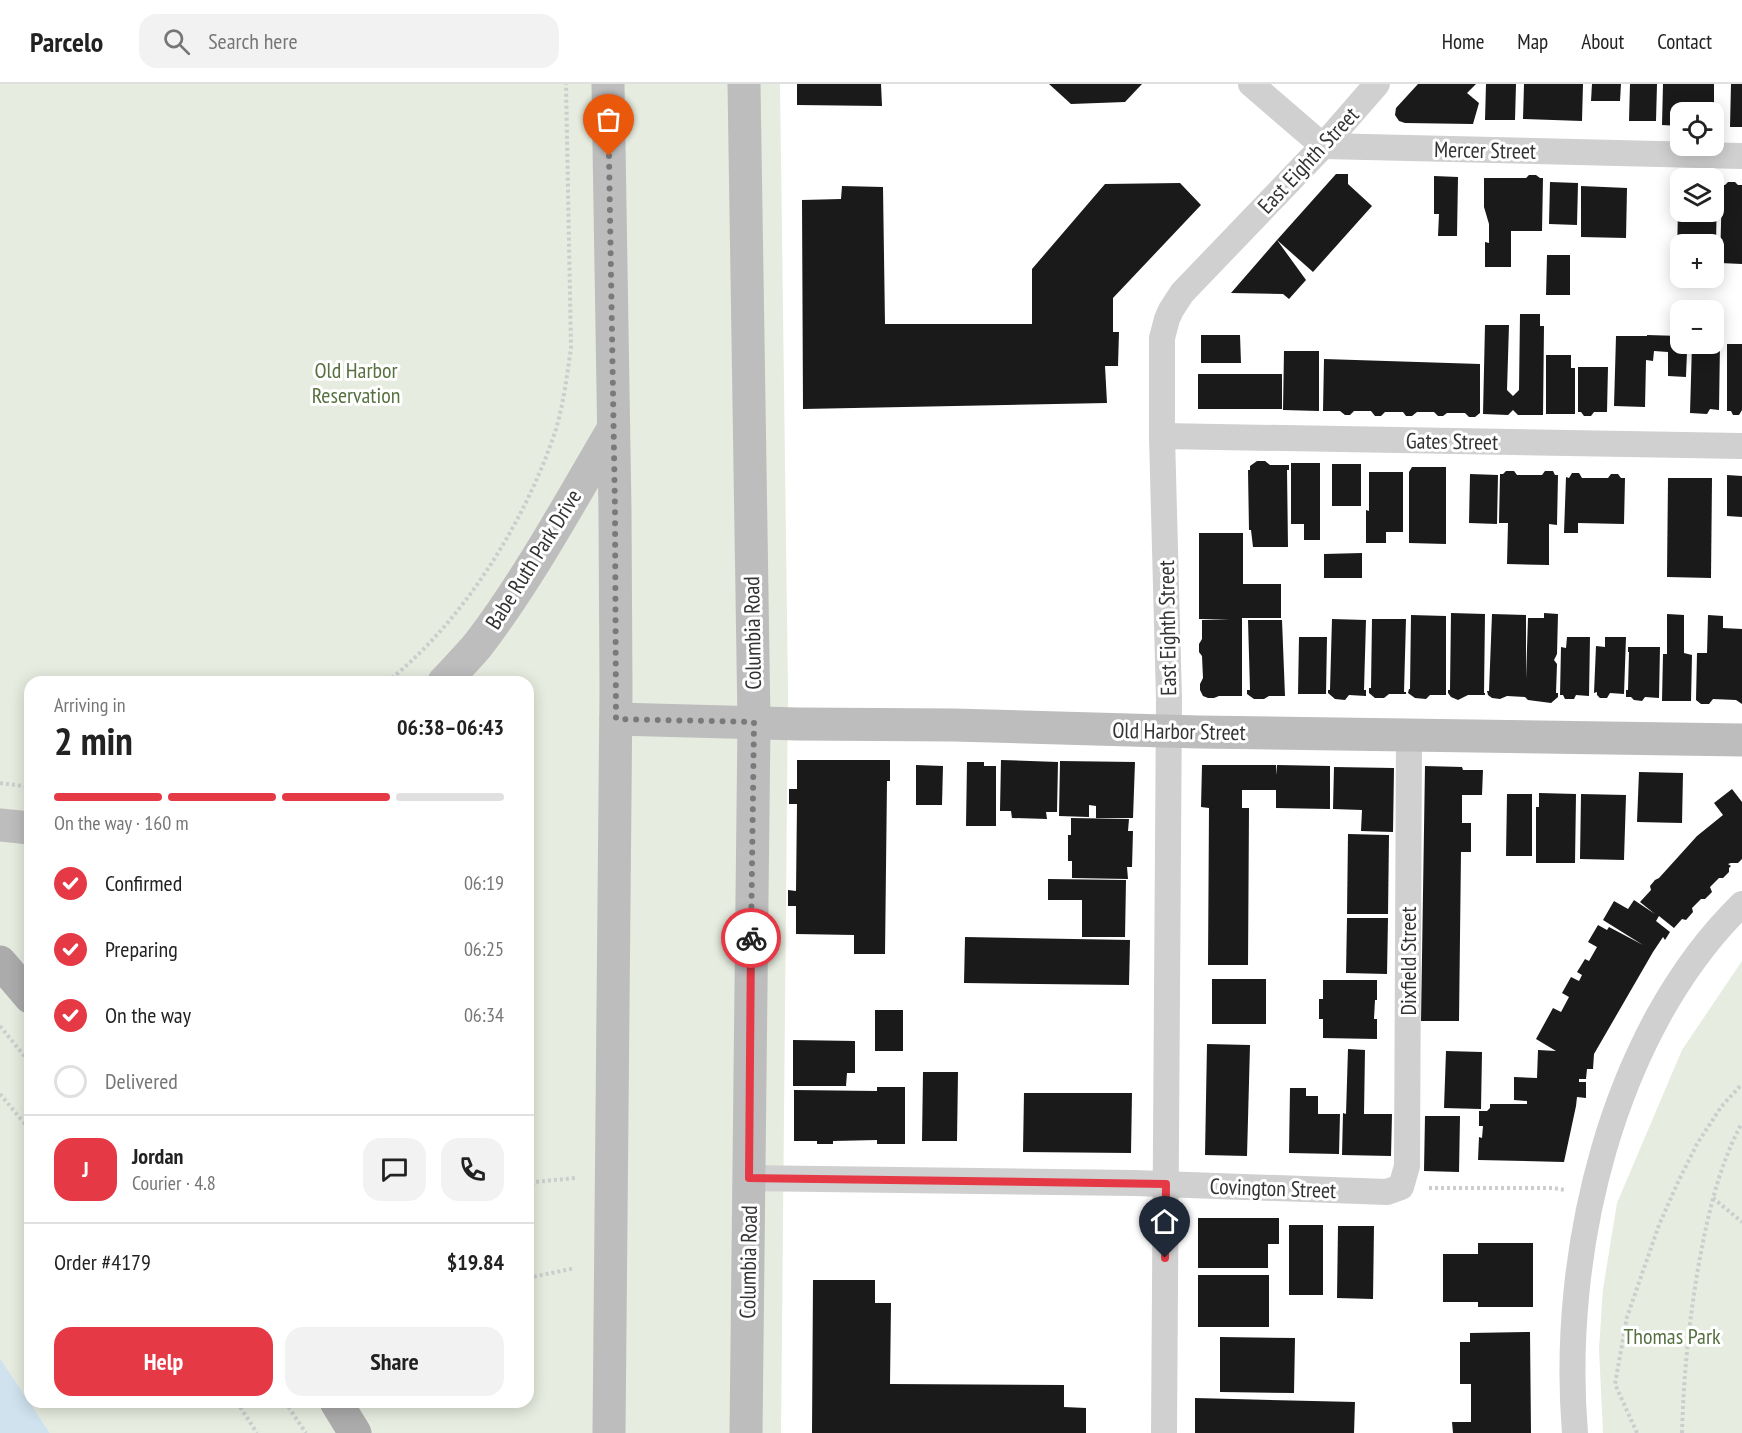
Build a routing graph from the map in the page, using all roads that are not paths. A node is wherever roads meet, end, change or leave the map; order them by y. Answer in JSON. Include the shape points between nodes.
{"nodes":[{"id":1,"x":608,"y":84,"type":"edge"},
{"id":2,"x":744,"y":84,"type":"edge"},
{"id":3,"x":1251,"y":84,"type":"edge"},
{"id":4,"x":1377,"y":84,"type":"edge"},
{"id":5,"x":1323,"y":146,"type":"junction"},
{"id":6,"x":1742,"y":156,"type":"edge"},
{"id":7,"x":613,"y":429,"type":"junction"},
{"id":8,"x":1162,"y":436,"type":"junction"},
{"id":9,"x":1742,"y":446,"type":"edge"},
{"id":10,"x":450,"y":676,"type":"edge"},
{"id":11,"x":616,"y":719,"type":"junction"},
{"id":12,"x":754,"y":722,"type":"junction"},
{"id":13,"x":1168,"y":730,"type":"junction"},
{"id":14,"x":1409,"y":734,"type":"junction"},
{"id":15,"x":1742,"y":740,"type":"edge"},
{"id":16,"x":0,"y":825,"type":"edge"},
{"id":17,"x":24,"y":827,"type":"edge"},
{"id":18,"x":1742,"y":904,"type":"edge"},
{"id":19,"x":0,"y":962,"type":"edge"},
{"id":20,"x":24,"y":990,"type":"edge"},
{"id":21,"x":749,"y":1178,"type":"junction"},
{"id":22,"x":1166,"y":1184,"type":"junction"},
{"id":23,"x":1410,"y":1187,"type":"joint"},
{"id":24,"x":340,"y":1408,"type":"edge"},
{"id":25,"x":355,"y":1433,"type":"edge"},
{"id":26,"x":609,"y":1433,"type":"edge"},
{"id":27,"x":746,"y":1433,"type":"edge"},
{"id":28,"x":1164,"y":1433,"type":"edge"},
{"id":29,"x":1575,"y":1433,"type":"edge"}],
"edges":[{"from":1,"to":7,"type":"main road"},
{"from":2,"to":12,"type":"main road","name":"Columbia Road"},
{"from":3,"to":5,"type":"street"},
{"from":4,"to":5,"type":"street","name":"East Eighth Street"},
{"from":5,"to":6,"type":"street","name":"Mercer Street"},
{"from":5,"to":8,"type":"street","name":"East Eighth Street","via":[[1182,293],[1171,310],[1162,338]]},
{"from":7,"to":10,"type":"main road","name":"Babe Ruth Park Drive","via":[[508,601],[477,646]]},
{"from":7,"to":11,"type":"main road"},
{"from":8,"to":9,"type":"street","name":"Gates Street"},
{"from":8,"to":13,"type":"street","name":"East Eighth Street"},
{"from":11,"to":12,"type":"main road","name":"Old Harbor Street"},
{"from":11,"to":26,"type":"main road"},
{"from":12,"to":13,"type":"main road","name":"Old Harbor Street"},
{"from":12,"to":21,"type":"main road","name":"Columbia Road"},
{"from":13,"to":14,"type":"main road","name":"Old Harbor Street"},
{"from":13,"to":22,"type":"street","name":"East Eighth Street"},
{"from":14,"to":15,"type":"main road","name":"Old Harbor Street"},
{"from":14,"to":23,"type":"street","name":"Dixfield Street"},
{"from":16,"to":17,"type":"main road"},
{"from":18,"to":29,"type":"street","via":[[1703,945],[1681,977],[1639,1055],[1609,1133],[1584,1232],[1579,1272],[1573,1345]]},
{"from":19,"to":20,"type":"main road"},
{"from":21,"to":22,"type":"street","name":"Covington Street"},
{"from":21,"to":27,"type":"main road","name":"Columbia Road"},
{"from":22,"to":23,"type":"street","name":"Covington Street","via":[[1387,1192]]},
{"from":22,"to":28,"type":"street","name":"East Eighth Street"},
{"from":24,"to":25,"type":"main road"}]}
